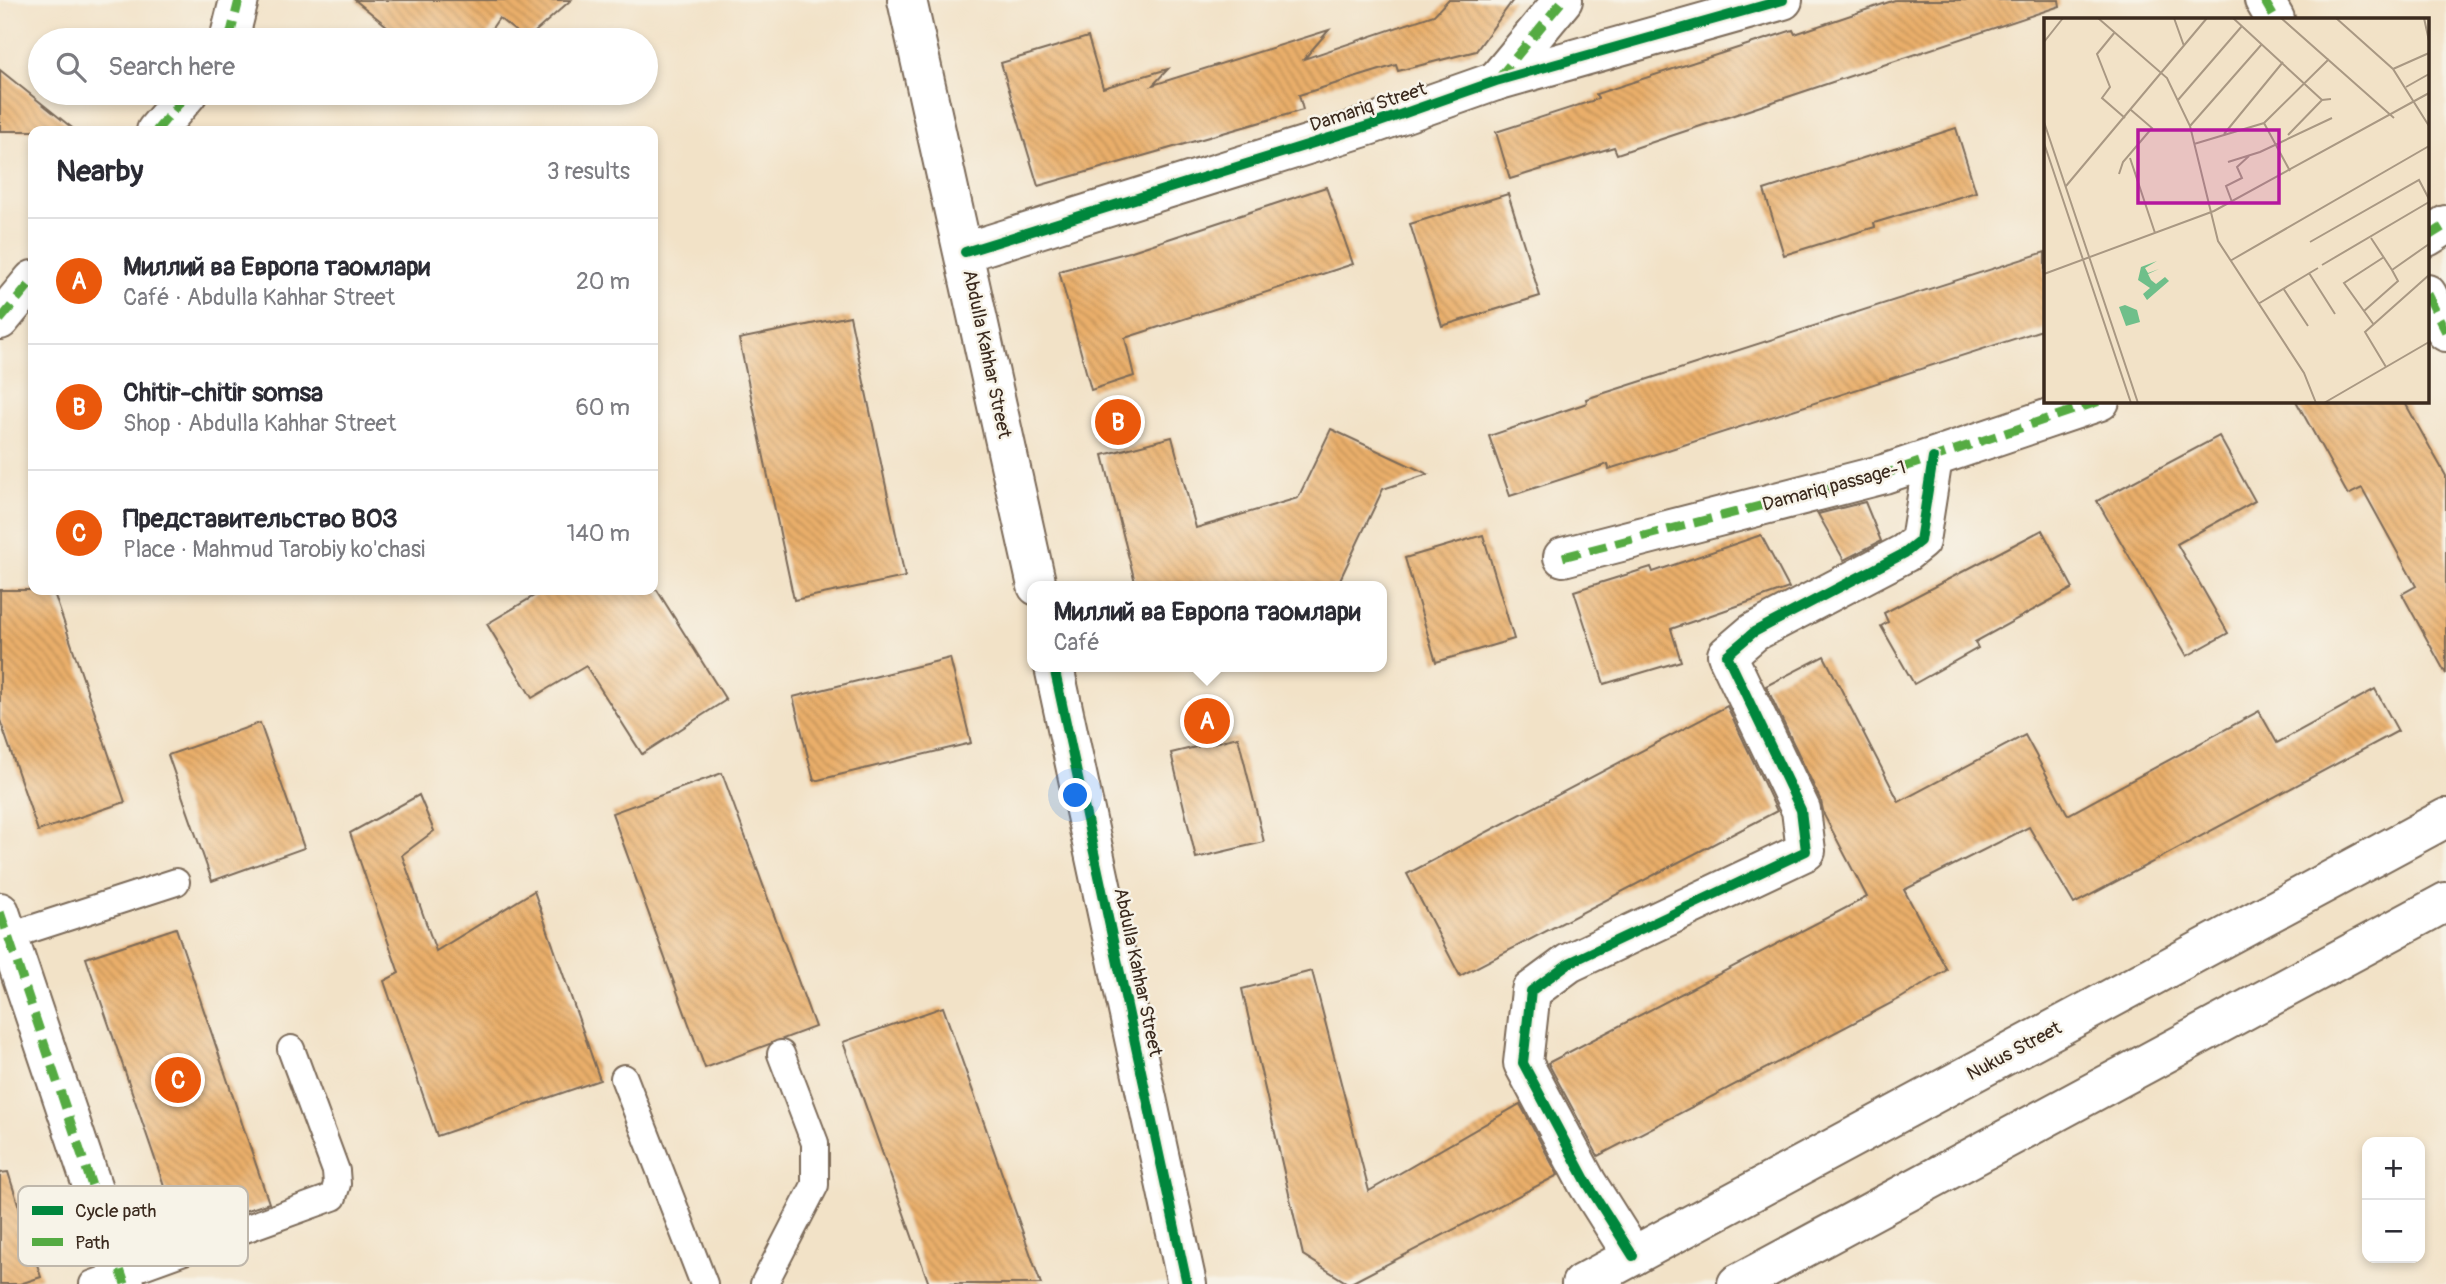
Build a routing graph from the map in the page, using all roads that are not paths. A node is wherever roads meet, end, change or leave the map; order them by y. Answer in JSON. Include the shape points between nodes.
{"nodes":[{"id":1,"x":239,"y":0,"type":"edge"},
{"id":2,"x":907,"y":0,"type":"edge"},
{"id":3,"x":1563,"y":0,"type":"edge"},
{"id":4,"x":1783,"y":0,"type":"edge"},
{"id":5,"x":2264,"y":0,"type":"edge"},
{"id":6,"x":2274,"y":18,"type":"edge"},
{"id":7,"x":232,"y":28,"type":"edge"},
{"id":8,"x":1496,"y":81,"type":"junction"},
{"id":9,"x":178,"y":105,"type":"edge"},
{"id":10,"x":160,"y":126,"type":"edge"},
{"id":11,"x":2446,"y":225,"type":"edge"},
{"id":12,"x":2428,"y":236,"type":"edge"},
{"id":13,"x":965,"y":252,"type":"junction"},
{"id":14,"x":28,"y":286,"type":"edge"},
{"id":15,"x":2428,"y":296,"type":"edge"},
{"id":16,"x":0,"y":320,"type":"edge"},
{"id":17,"x":2446,"y":332,"type":"edge"},
{"id":18,"x":2097,"y":402,"type":"edge"},
{"id":19,"x":1933,"y":458,"type":"junction"},
{"id":20,"x":1563,"y":557,"type":"dead end"},
{"id":21,"x":1036,"y":581,"type":"edge"},
{"id":22,"x":1055,"y":672,"type":"edge"},
{"id":23,"x":2446,"y":818,"type":"edge"},
{"id":24,"x":176,"y":882,"type":"dead end"},
{"id":25,"x":2446,"y":902,"type":"edge"},
{"id":26,"x":3,"y":929,"type":"edge"},
{"id":27,"x":291,"y":1049,"type":"dead end"},
{"id":28,"x":781,"y":1054,"type":"dead end"},
{"id":29,"x":624,"y":1078,"type":"dead end"},
{"id":30,"x":83,"y":1186,"type":"edge"},
{"id":31,"x":248,"y":1229,"type":"edge"},
{"id":32,"x":1633,"y":1256,"type":"junction"},
{"id":33,"x":152,"y":1266,"type":"edge"},
{"id":34,"x":113,"y":1281,"type":"edge"},
{"id":35,"x":704,"y":1284,"type":"edge"},
{"id":36,"x":764,"y":1284,"type":"edge"},
{"id":37,"x":1187,"y":1284,"type":"edge"},
{"id":38,"x":1581,"y":1284,"type":"edge"},
{"id":39,"x":1737,"y":1284,"type":"edge"}],
"edges":[{"from":1,"to":7,"type":"street"},
{"from":2,"to":13,"type":"street","name":"Abdulla Kahhar Street"},
{"from":3,"to":8,"type":"street"},
{"from":4,"to":8,"type":"street","name":"Damariq Street"},
{"from":5,"to":6,"type":"street"},
{"from":8,"to":13,"type":"street","name":"Damariq Street","via":[[1371,125]]},
{"from":9,"to":10,"type":"street"},
{"from":11,"to":12,"type":"street"},
{"from":13,"to":21,"type":"street","name":"Abdulla Kahhar Street"},
{"from":14,"to":16,"type":"street"},
{"from":15,"to":17,"type":"street"},
{"from":18,"to":19,"type":"street","name":"Damariq passage-1"},
{"from":19,"to":20,"type":"street","name":"Damariq passage-1"},
{"from":19,"to":32,"type":"street","via":[[1920,541],[1754,632],[1727,655],[1801,810],[1805,851],[1569,962],[1531,991],[1523,1063],[1587,1183]]},
{"from":22,"to":37,"type":"street","name":"Abdulla Kahhar Street"},
{"from":23,"to":32,"type":"street","name":"Nukus Street"},
{"from":24,"to":26,"type":"lane"},
{"from":25,"to":39,"type":"street"},
{"from":26,"to":30,"type":"street"},
{"from":27,"to":31,"type":"lane","via":[[337,1184],[333,1197]]},
{"from":28,"to":36,"type":"lane","via":[[815,1143],[815,1185]]},
{"from":29,"to":35,"type":"lane"},
{"from":32,"to":38,"type":"street","name":"Nukus Street"},
{"from":33,"to":34,"type":"lane"}]}
